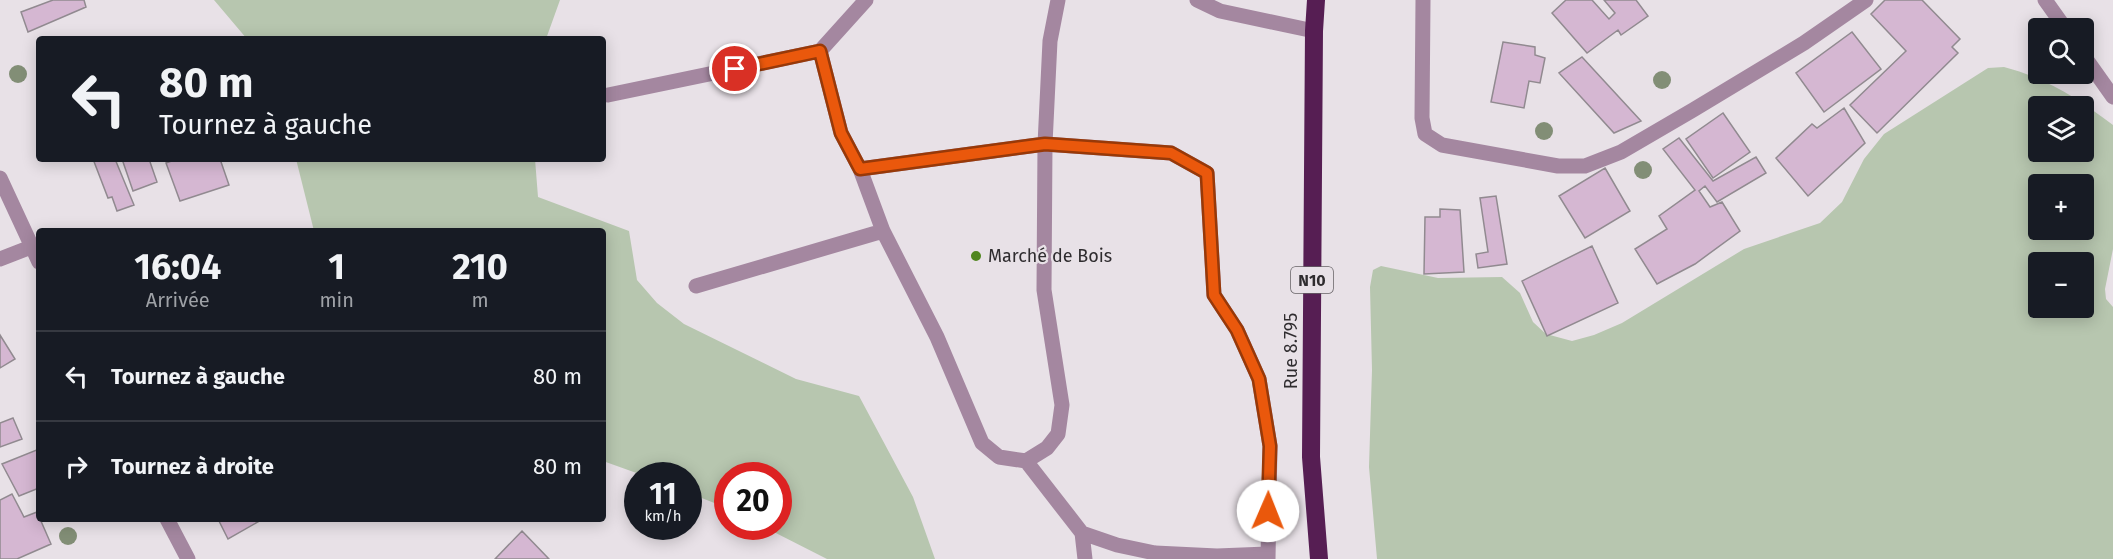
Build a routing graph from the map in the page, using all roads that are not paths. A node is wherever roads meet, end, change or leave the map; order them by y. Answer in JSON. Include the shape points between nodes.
{"nodes":[{"id":1,"x":866,"y":0,"type":"edge"},
{"id":2,"x":1058,"y":0,"type":"edge"},
{"id":3,"x":1197,"y":0,"type":"edge"},
{"id":4,"x":1317,"y":0,"type":"edge"},
{"id":5,"x":1423,"y":0,"type":"edge"},
{"id":6,"x":1866,"y":0,"type":"edge"},
{"id":7,"x":2045,"y":0,"type":"edge"},
{"id":8,"x":2058,"y":18,"type":"edge"},
{"id":9,"x":1314,"y":31,"type":"junction"},
{"id":10,"x":820,"y":51,"type":"junction"},
{"id":11,"x":2094,"y":70,"type":"edge"},
{"id":12,"x":608,"y":95,"type":"dead end"},
{"id":13,"x":2113,"y":97,"type":"edge"},
{"id":14,"x":1045,"y":144,"type":"junction"},
{"id":15,"x":860,"y":169,"type":"junction"},
{"id":16,"x":0,"y":178,"type":"edge"},
{"id":17,"x":883,"y":231,"type":"junction"},
{"id":18,"x":31,"y":247,"type":"junction"},
{"id":19,"x":36,"y":256,"type":"edge"},
{"id":20,"x":0,"y":259,"type":"edge"},
{"id":21,"x":696,"y":286,"type":"dead end"},
{"id":22,"x":1026,"y":461,"type":"junction"},
{"id":23,"x":169,"y":522,"type":"edge"},
{"id":24,"x":1082,"y":534,"type":"junction"},
{"id":25,"x":1155,"y":556,"type":"edge"},
{"id":26,"x":1268,"y":557,"type":"edge"},
{"id":27,"x":188,"y":559,"type":"edge"},
{"id":28,"x":1085,"y":559,"type":"edge"},
{"id":29,"x":1319,"y":559,"type":"edge"}],
"edges":[{"from":1,"to":10,"type":"street"},
{"from":2,"to":14,"type":"street","via":[[1050,41]]},
{"from":3,"to":9,"type":"street","via":[[1220,11]]},
{"from":4,"to":9,"type":"highway","name":"Rue 8.795","number":"N10"},
{"from":5,"to":6,"type":"street","via":[[1425,134],[1442,145],[1558,166],[1585,166],[1621,152],[1693,110],[1804,43]]},
{"from":7,"to":8,"type":"street"},
{"from":9,"to":29,"type":"highway","name":"Rue 8.795","number":"N10","via":[[1311,458]]},
{"from":10,"to":12,"type":"street"},
{"from":10,"to":15,"type":"street","via":[[841,133]]},
{"from":11,"to":13,"type":"street"},
{"from":14,"to":15,"type":"street"},
{"from":14,"to":22,"type":"street","via":[[1044,290],[1062,405],[1058,434],[1047,448]]},
{"from":14,"to":26,"type":"street","via":[[1171,153],[1207,173],[1214,295],[1237,330],[1259,379],[1270,446]]},
{"from":15,"to":17,"type":"street"},
{"from":16,"to":18,"type":"street"},
{"from":17,"to":21,"type":"street"},
{"from":17,"to":22,"type":"street","via":[[937,337],[982,443],[999,457]]},
{"from":18,"to":19,"type":"street"},
{"from":18,"to":20,"type":"street"},
{"from":22,"to":24,"type":"street"},
{"from":23,"to":27,"type":"street"},
{"from":24,"to":25,"type":"street"},
{"from":24,"to":28,"type":"street"},
{"from":25,"to":26,"type":"street"}]}
